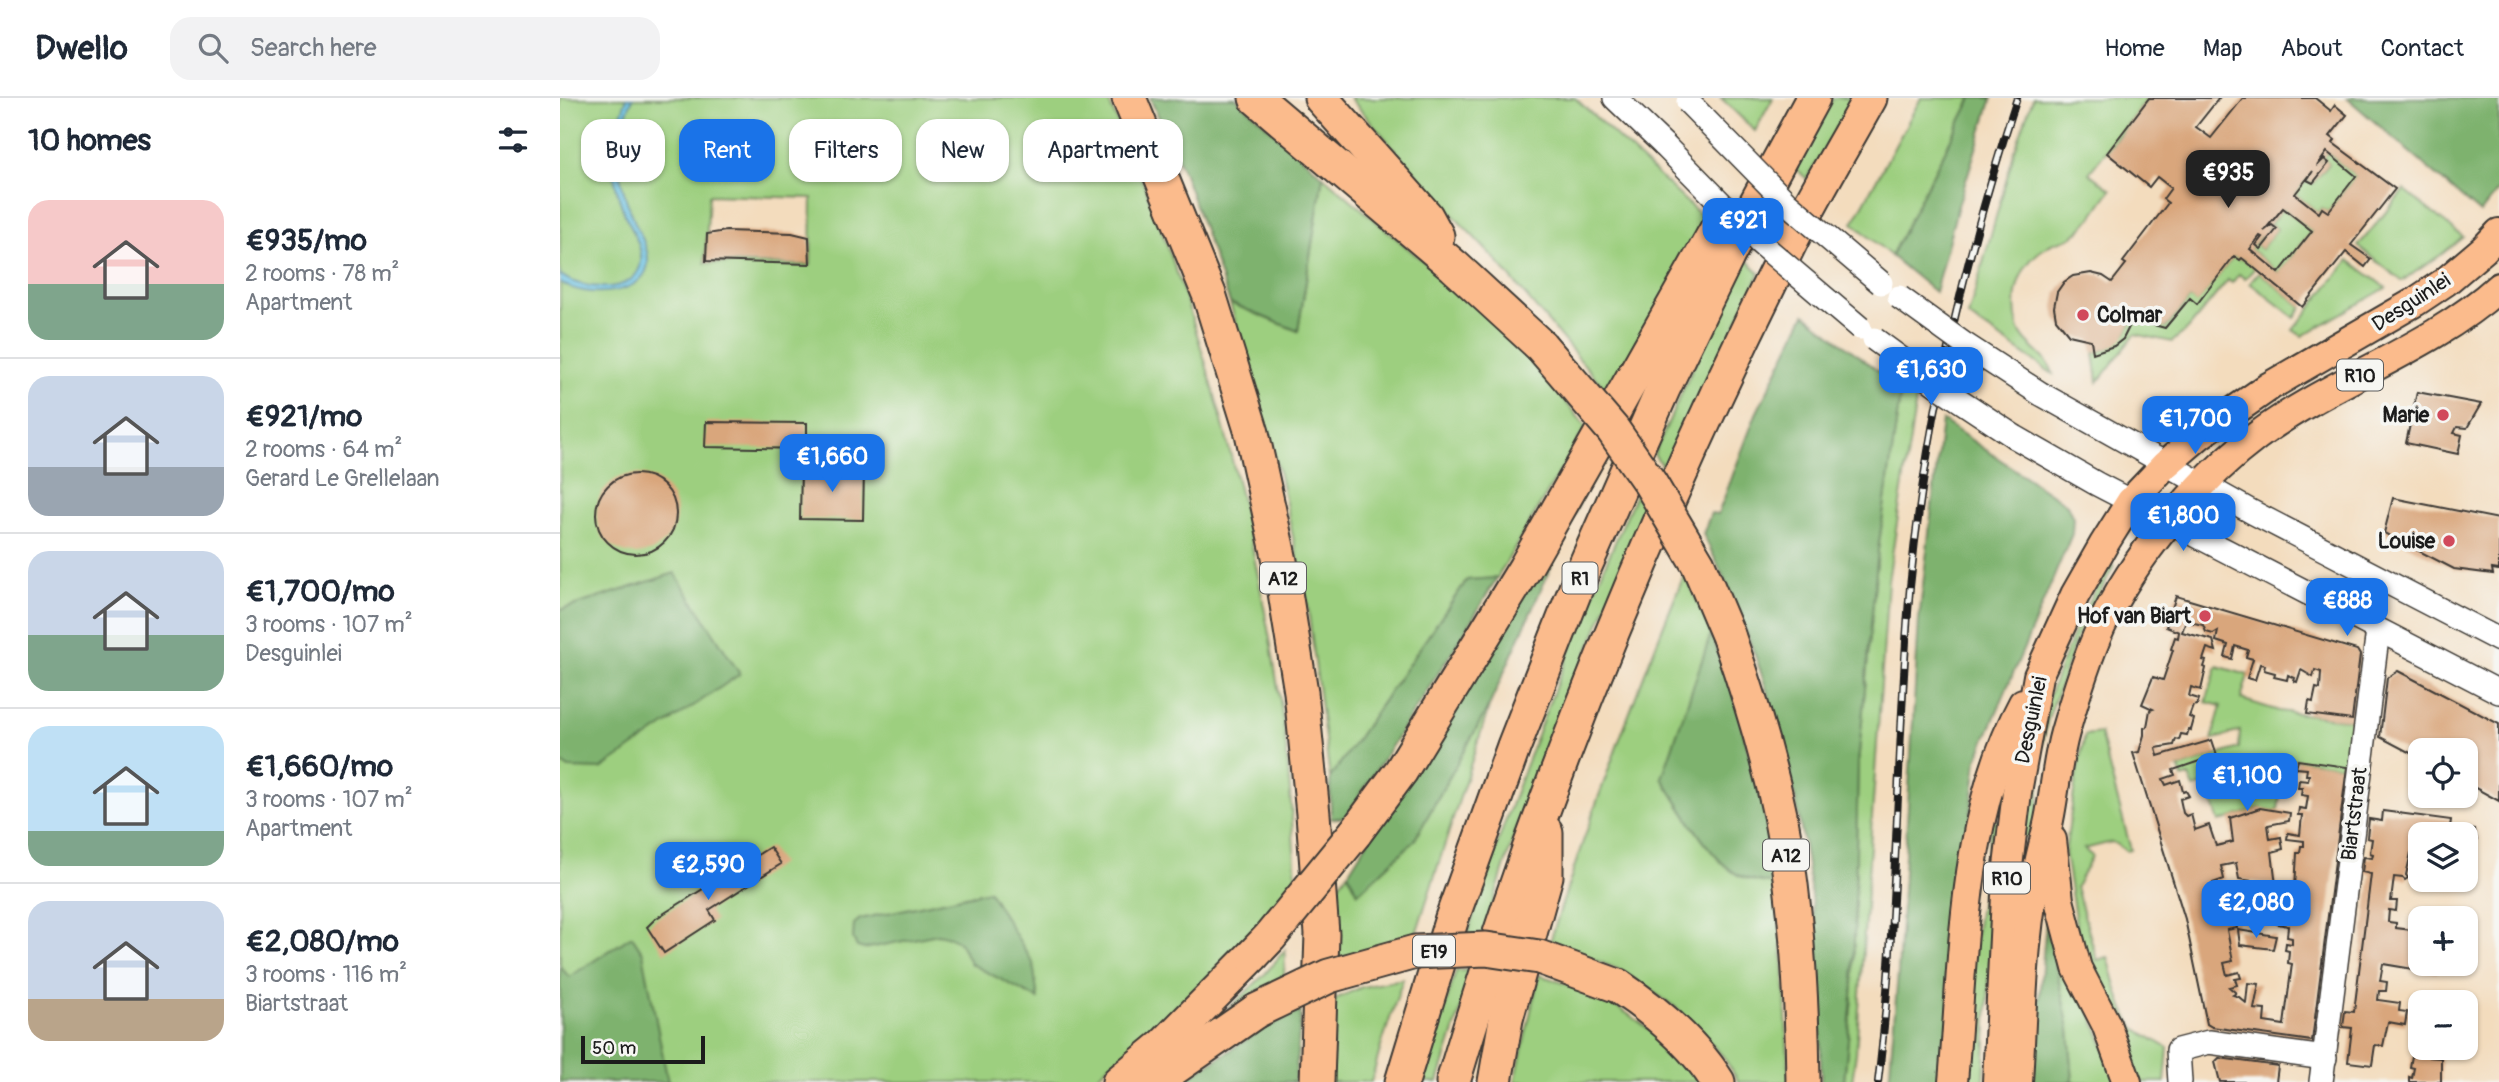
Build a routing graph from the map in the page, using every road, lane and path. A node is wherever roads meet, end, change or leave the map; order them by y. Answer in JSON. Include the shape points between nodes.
{"nodes":[{"id":1,"x":1129,"y":98,"type":"edge"},
{"id":2,"x":1256,"y":98,"type":"edge"},
{"id":3,"x":1321,"y":98,"type":"edge"},
{"id":4,"x":1615,"y":98,"type":"edge"},
{"id":5,"x":1791,"y":98,"type":"edge"},
{"id":6,"x":1813,"y":98,"type":"edge"},
{"id":7,"x":1870,"y":98,"type":"edge"},
{"id":8,"x":1686,"y":100,"type":"edge"},
{"id":9,"x":2499,"y":233,"type":"edge"},
{"id":10,"x":1454,"y":266,"type":"junction"},
{"id":11,"x":2499,"y":287,"type":"edge"},
{"id":12,"x":2165,"y":465,"type":"junction"},
{"id":13,"x":2203,"y":485,"type":"junction"},
{"id":14,"x":2131,"y":501,"type":"junction"},
{"id":15,"x":2170,"y":522,"type":"junction"},
{"id":16,"x":2378,"y":630,"type":"junction"},
{"id":17,"x":2499,"y":640,"type":"edge"},
{"id":18,"x":2038,"y":676,"type":"junction"},
{"id":19,"x":2499,"y":692,"type":"edge"},
{"id":20,"x":1547,"y":802,"type":"junction"},
{"id":21,"x":2049,"y":820,"type":"junction"},
{"id":22,"x":2325,"y":1058,"type":"junction"},
{"id":23,"x":2180,"y":1079,"type":"edge"},
{"id":24,"x":1119,"y":1082,"type":"edge"},
{"id":25,"x":1154,"y":1082,"type":"edge"},
{"id":26,"x":1317,"y":1082,"type":"edge"},
{"id":27,"x":1402,"y":1082,"type":"edge"},
{"id":28,"x":1453,"y":1082,"type":"edge"},
{"id":29,"x":1495,"y":1082,"type":"edge"},
{"id":30,"x":1718,"y":1082,"type":"edge"},
{"id":31,"x":1803,"y":1082,"type":"edge"},
{"id":32,"x":1953,"y":1082,"type":"edge"},
{"id":33,"x":1997,"y":1082,"type":"edge"},
{"id":34,"x":2018,"y":1082,"type":"edge"},
{"id":35,"x":2127,"y":1082,"type":"edge"},
{"id":36,"x":2321,"y":1082,"type":"edge"}],
"edges":[{"from":1,"to":26,"type":"highway","number":"A12","via":[[1209,294],[1252,433],[1280,561],[1302,706],[1321,921]]},
{"from":2,"to":10,"type":"highway","number":"A12"},
{"from":3,"to":10,"type":"highway","via":[[1426,216]]},
{"from":4,"to":14,"type":"street","bridge":true,"via":[[1760,243],[1860,328],[2015,437]]},
{"from":5,"to":24,"type":"highway","bridge":true,"via":[[1525,568],[1401,771],[1270,937],[1164,1045]]},
{"from":6,"to":27,"type":"highway","number":"R1","via":[[1728,255],[1582,573],[1452,918]]},
{"from":7,"to":20,"type":"highway","number":"R1","via":[[1793,237],[1709,408],[1612,631]]},
{"from":8,"to":12,"type":"street","bridge":true,"via":[[1787,203],[1881,283],[2041,394]]},
{"from":9,"to":12,"type":"main road","name":"Desguinlei","number":"R10","via":[[2445,282],[2239,405]]},
{"from":10,"to":31,"type":"highway","number":"A12","bridge":true,"via":[[1541,346],[1613,430],[1698,564],[1751,700],[1780,817],[1799,969]]},
{"from":11,"to":13,"type":"main road","name":"Desguinlei","number":"R10","via":[[2434,334],[2280,419]]},
{"from":12,"to":13,"type":"street"},
{"from":12,"to":14,"type":"main road","name":"Desguinlei","number":"R10"},
{"from":13,"to":15,"type":"main road","name":"Desguinlei","number":"R10"},
{"from":13,"to":17,"type":"street"},
{"from":14,"to":15,"type":"street"},
{"from":14,"to":18,"type":"main road","name":"Desguinlei","number":"R10","via":[[2075,595]]},
{"from":15,"to":16,"type":"street"},
{"from":15,"to":21,"type":"main road","name":"Desguinlei","number":"R10","via":[[2137,563],[2100,628],[2064,734]]},
{"from":16,"to":19,"type":"street"},
{"from":16,"to":22,"type":"street","name":"Biartstraat"},
{"from":18,"to":32,"type":"main road","via":[[2011,727],[1970,867]]},
{"from":18,"to":33,"type":"main road","name":"Desguinlei","number":"R10","via":[[2007,875]]},
{"from":20,"to":28,"type":"highway","number":"R1"},
{"from":20,"to":29,"type":"highway","via":[[1546,876],[1506,1020]]},
{"from":21,"to":34,"type":"main road","name":"Desguinlei","number":"R10","via":[[2034,889]]},
{"from":21,"to":35,"type":"main road","via":[[2059,900],[2077,968],[2106,1024]]},
{"from":22,"to":23,"type":"street","via":[[2209,1042],[2178,1050]]},
{"from":22,"to":36,"type":"street","name":"Biartstraat"},
{"from":25,"to":30,"type":"highway","number":"E19","bridge":true,"via":[[1256,1011],[1329,976],[1415,952],[1486,948],[1539,957],[1618,986],[1649,1006],[1687,1041]]}]}
